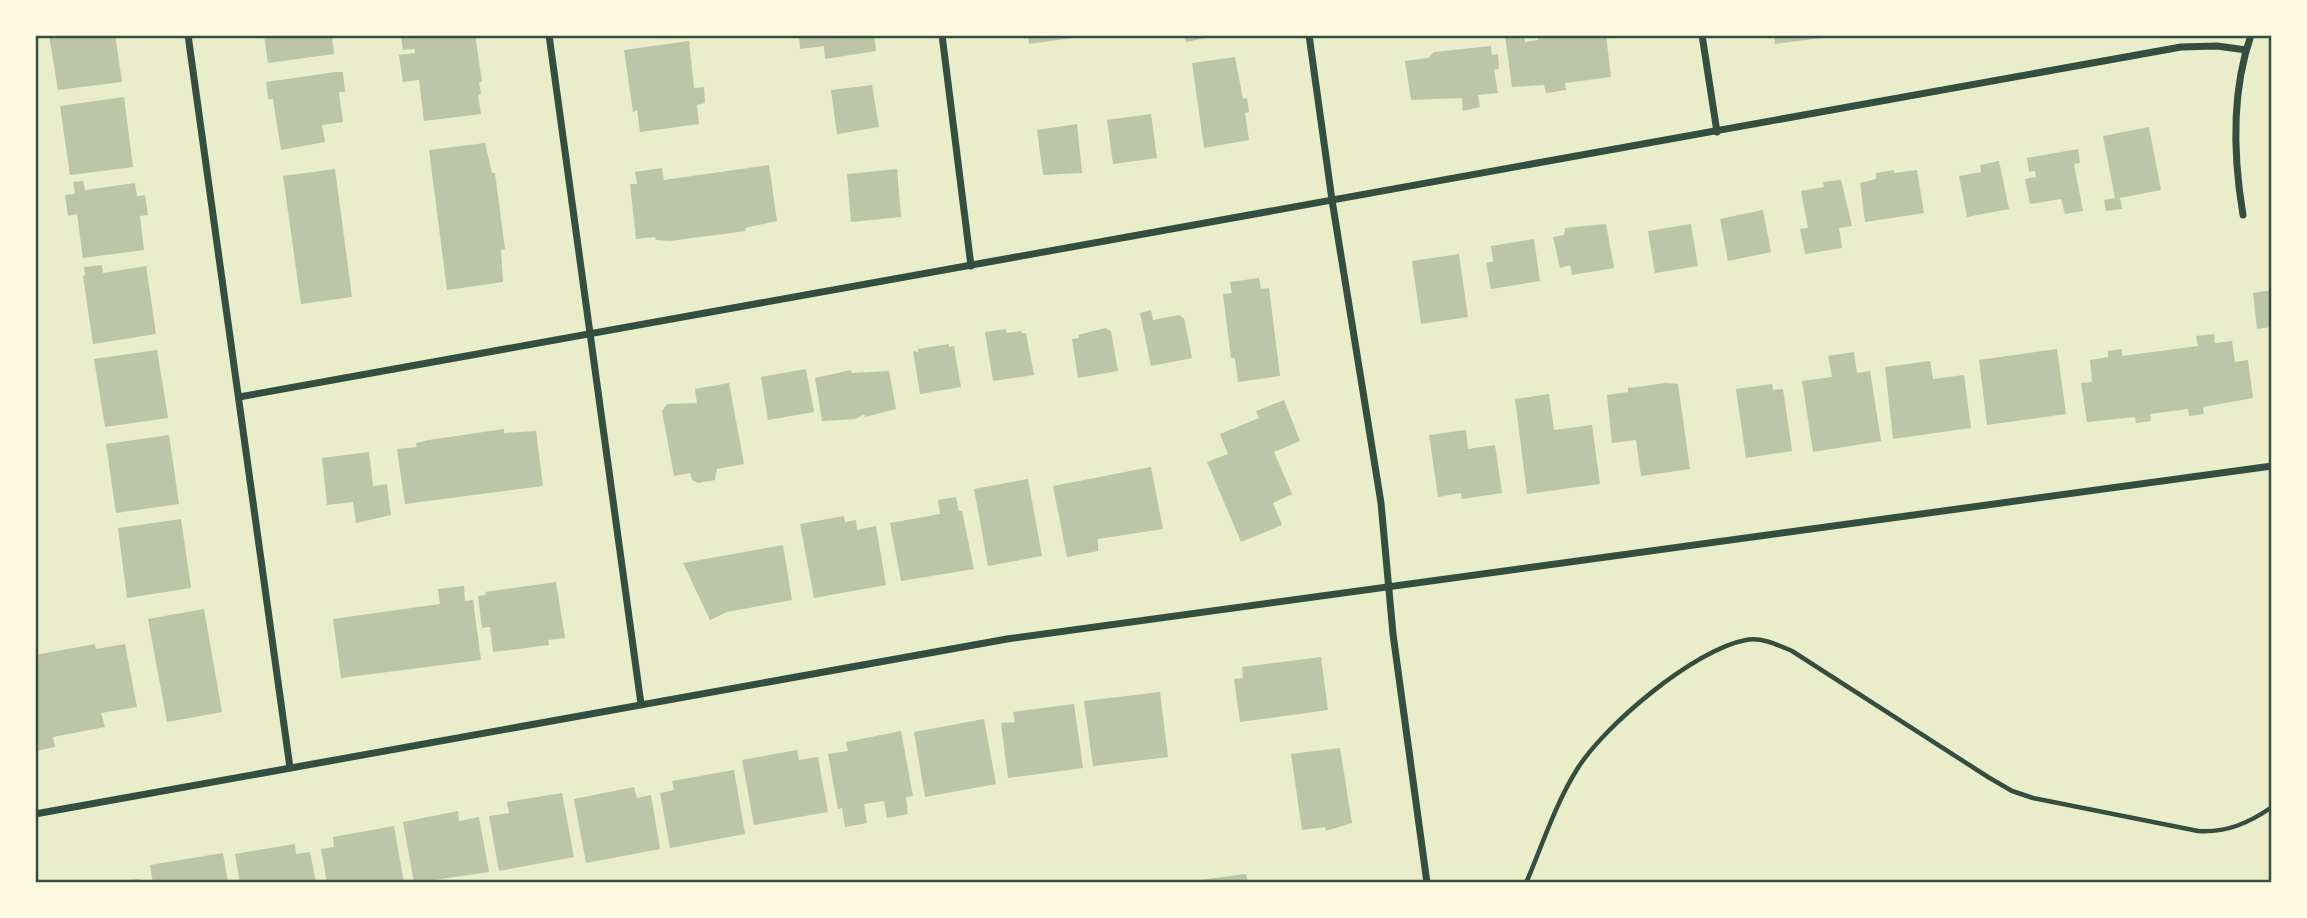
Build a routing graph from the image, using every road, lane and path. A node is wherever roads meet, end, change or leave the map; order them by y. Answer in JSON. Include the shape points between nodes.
{"nodes":[{"id":1,"x":188,"y":35,"type":"edge"},
{"id":2,"x":549,"y":35,"type":"edge"},
{"id":3,"x":942,"y":35,"type":"edge"},
{"id":4,"x":1309,"y":35,"type":"edge"},
{"id":5,"x":1702,"y":35,"type":"edge"},
{"id":6,"x":2252,"y":35,"type":"edge"},
{"id":7,"x":2246,"y":50,"type":"junction"},
{"id":8,"x":1717,"y":132,"type":"junction"},
{"id":9,"x":1332,"y":200,"type":"junction"},
{"id":10,"x":2243,"y":215,"type":"dead end"},
{"id":11,"x":971,"y":266,"type":"junction"},
{"id":12,"x":590,"y":335,"type":"junction"},
{"id":13,"x":239,"y":397,"type":"junction"},
{"id":14,"x":2272,"y":466,"type":"edge"},
{"id":15,"x":1388,"y":586,"type":"junction"},
{"id":16,"x":641,"y":704,"type":"junction"},
{"id":17,"x":290,"y":768,"type":"junction"},
{"id":18,"x":2272,"y":807,"type":"edge"},
{"id":19,"x":35,"y":814,"type":"edge"},
{"id":20,"x":1427,"y":883,"type":"edge"},
{"id":21,"x":1526,"y":883,"type":"edge"}],
"edges":[{"from":1,"to":13,"type":"street"},
{"from":2,"to":12,"type":"street"},
{"from":3,"to":11,"type":"street"},
{"from":4,"to":9,"type":"street"},
{"from":5,"to":8,"type":"street"},
{"from":6,"to":7,"type":"street"},
{"from":7,"to":8,"type":"street","via":[[2182,47]]},
{"from":7,"to":10,"type":"street","via":[[2236,110]]},
{"from":8,"to":9,"type":"street"},
{"from":9,"to":11,"type":"street"},
{"from":9,"to":15,"type":"street","via":[[1381,503]]},
{"from":11,"to":12,"type":"street"},
{"from":12,"to":13,"type":"street"},
{"from":12,"to":16,"type":"street"},
{"from":13,"to":17,"type":"street"},
{"from":14,"to":15,"type":"street"},
{"from":15,"to":16,"type":"street","via":[[1007,639]]},
{"from":15,"to":20,"type":"street"},
{"from":16,"to":17,"type":"street"},
{"from":17,"to":19,"type":"street"},
{"from":18,"to":21,"type":"path","via":[[2254,820],[2217,832],[2033,798],[1988,777],[1792,651],[1769,641],[1747,640],[1691,665],[1609,731],[1576,771]]}]}
